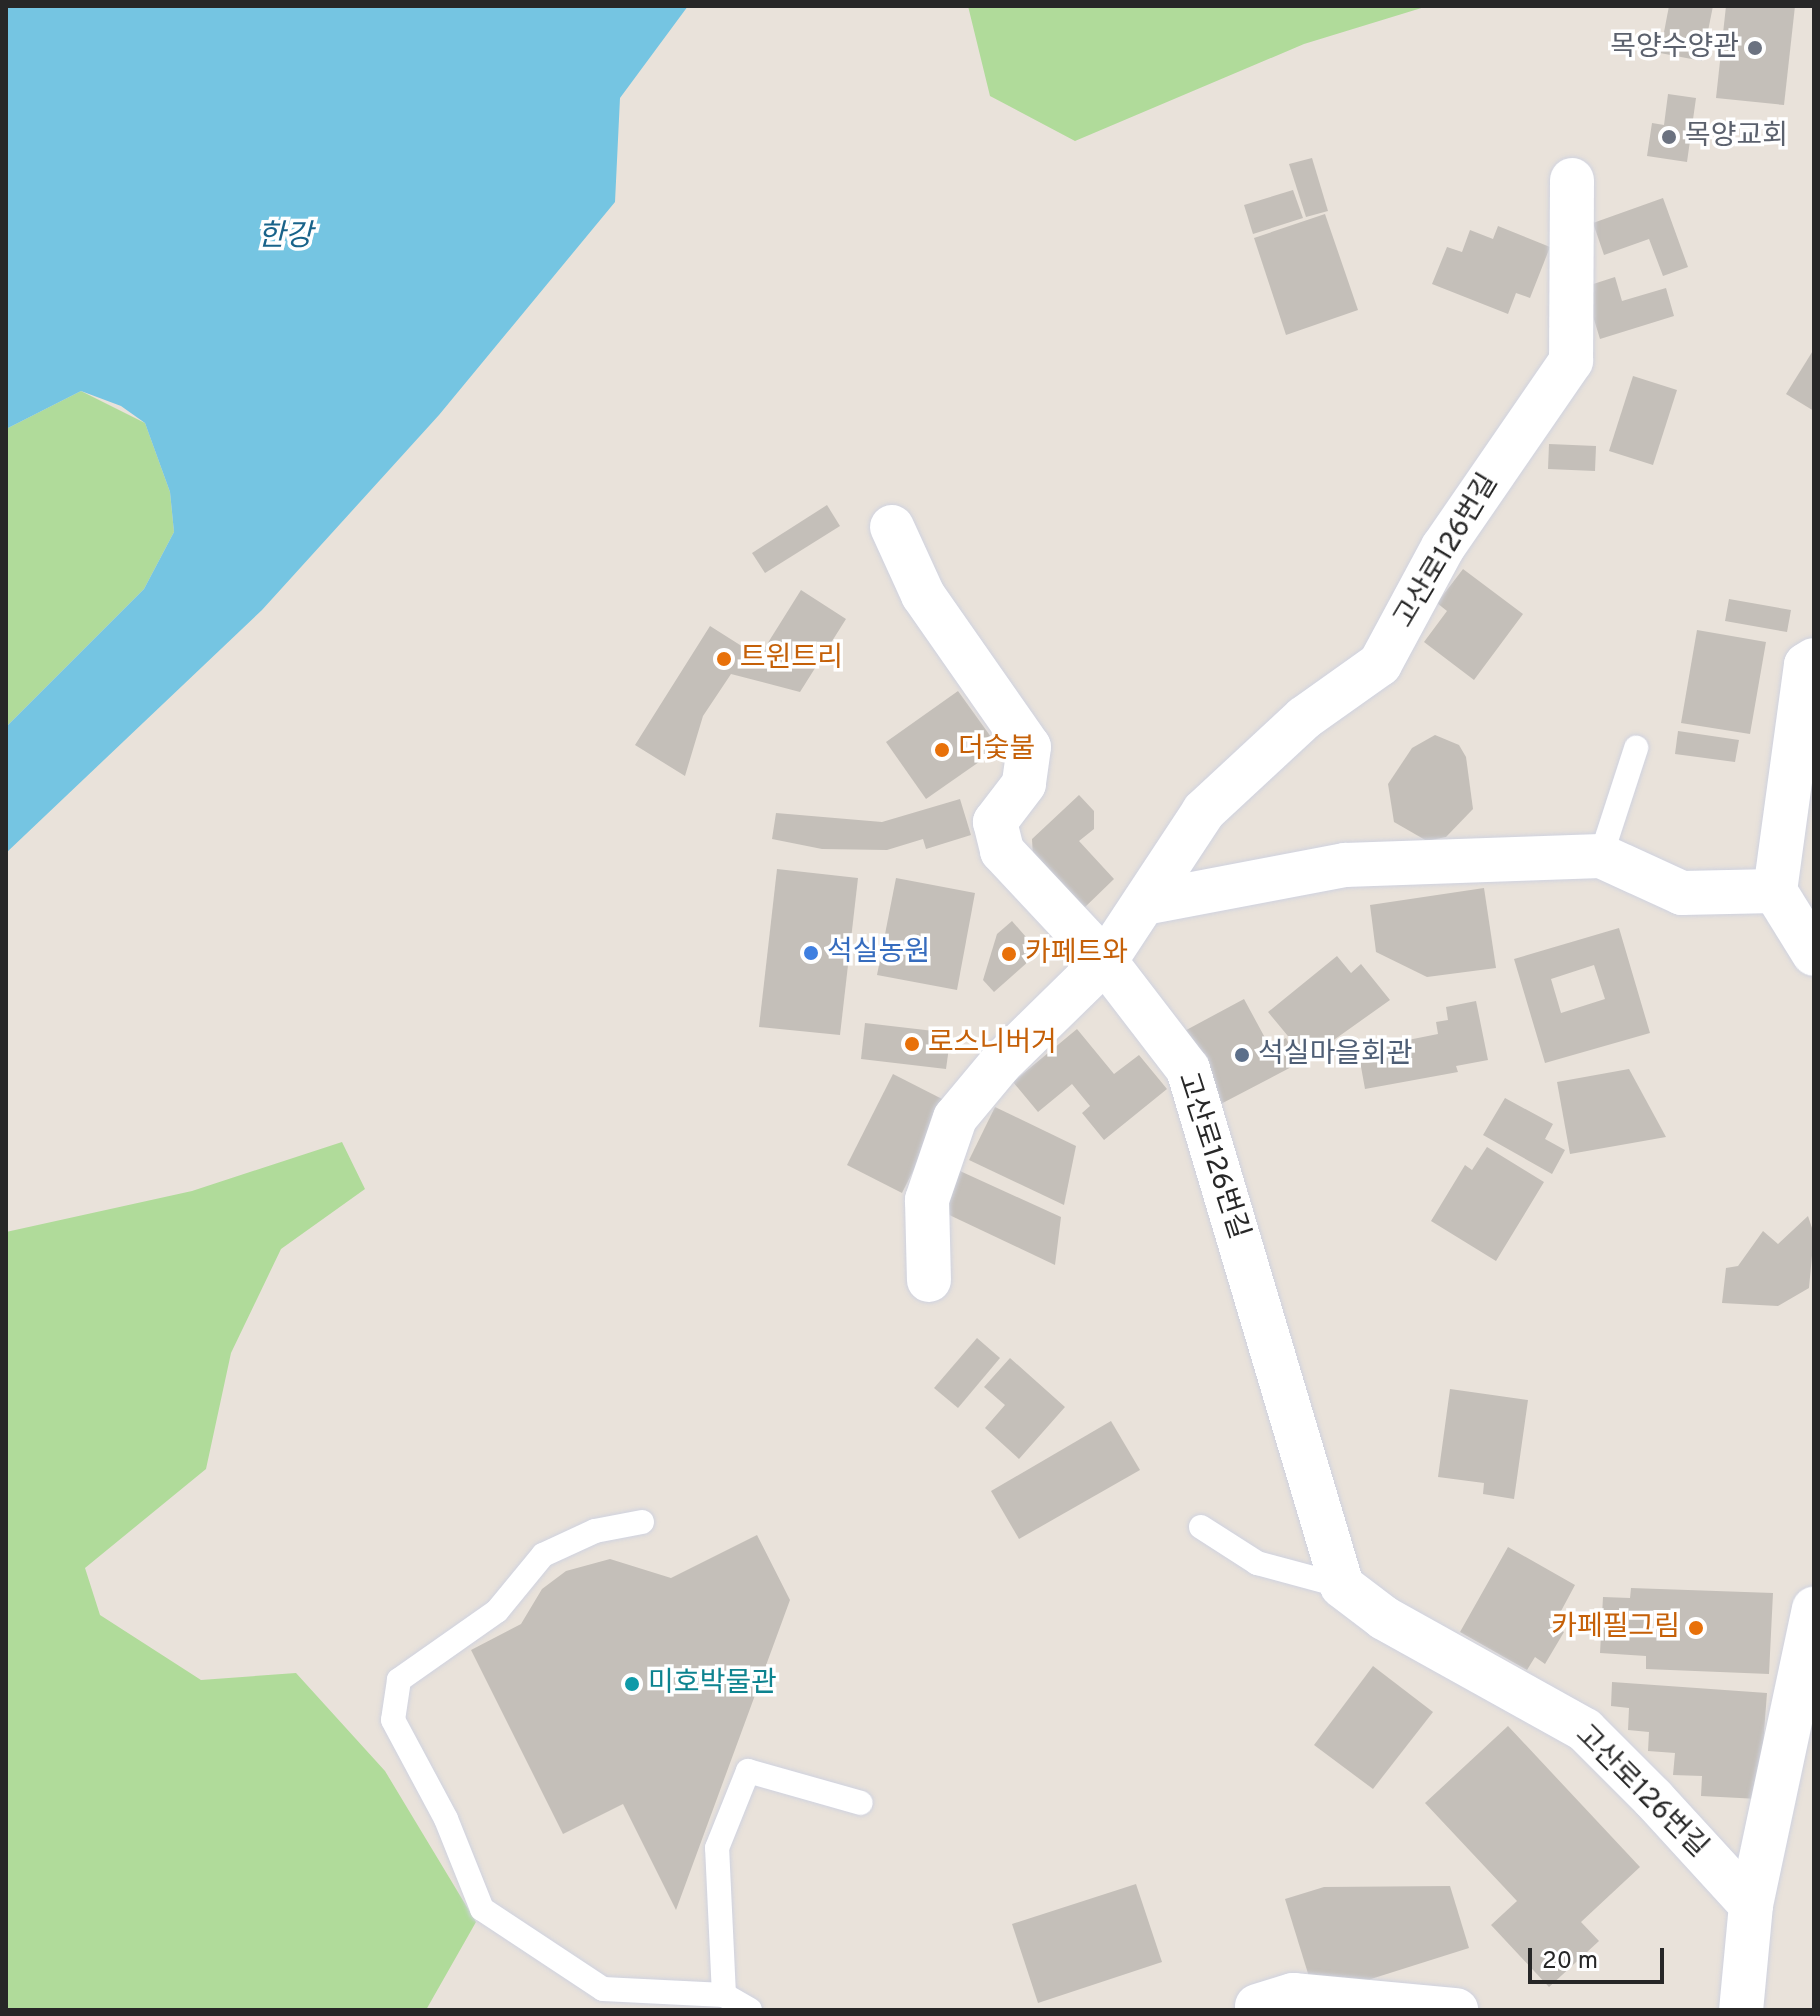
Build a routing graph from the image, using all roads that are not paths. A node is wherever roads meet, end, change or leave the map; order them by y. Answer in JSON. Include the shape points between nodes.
{"nodes":[{"id":1,"x":1572,"y":180,"type":"dead end"},
{"id":2,"x":892,"y":527,"type":"dead end"},
{"id":3,"x":1814,"y":660,"type":"edge"},
{"id":4,"x":1636,"y":748,"type":"dead end"},
{"id":5,"x":1601,"y":856,"type":"junction"},
{"id":6,"x":1775,"y":891,"type":"junction"},
{"id":7,"x":1145,"y":903,"type":"junction"},
{"id":8,"x":1814,"y":954,"type":"edge"},
{"id":9,"x":1105,"y":961,"type":"junction"},
{"id":10,"x":929,"y":1280,"type":"dead end"},
{"id":11,"x":642,"y":1522,"type":"dead end"},
{"id":12,"x":1201,"y":1527,"type":"dead end"},
{"id":13,"x":1342,"y":1586,"type":"junction"},
{"id":14,"x":1814,"y":1609,"type":"edge"},
{"id":15,"x":861,"y":1803,"type":"dead end"},
{"id":16,"x":1751,"y":1905,"type":"junction"},
{"id":17,"x":724,"y":1995,"type":"junction"},
{"id":18,"x":1253,"y":2008,"type":"edge"},
{"id":19,"x":750,"y":2010,"type":"edge"},
{"id":20,"x":1456,"y":2010,"type":"edge"},
{"id":21,"x":1741,"y":2010,"type":"edge"}],
"edges":[{"from":1,"to":7,"type":"street","name":"고산로126번길","via":[[1571,361],[1443,547],[1380,664],[1304,718],[1204,811]]},
{"from":2,"to":9,"type":"street","via":[[923,595],[1029,747],[1024,784],[995,822],[1002,851]]},
{"from":3,"to":6,"type":"street","via":[[1806,665]]},
{"from":4,"to":5,"type":"lane"},
{"from":5,"to":6,"type":"street","via":[[1682,893]]},
{"from":5,"to":7,"type":"street","via":[[1345,865]]},
{"from":6,"to":8,"type":"street"},
{"from":7,"to":9,"type":"street","name":"고산로126번길"},
{"from":9,"to":10,"type":"street","via":[[1000,1064],[955,1118],[927,1200]]},
{"from":9,"to":13,"type":"street","name":"고산로126번길","via":[[1188,1069]]},
{"from":11,"to":17,"type":"lane","via":[[595,1531],[543,1555],[497,1611],[399,1680],[393,1720],[446,1819],[482,1909],[603,1989]]},
{"from":12,"to":13,"type":"lane","via":[[1257,1563]]},
{"from":13,"to":16,"type":"street","name":"고산로126번길","via":[[1384,1618],[1585,1730]]},
{"from":14,"to":16,"type":"street"},
{"from":15,"to":17,"type":"lane","via":[[748,1771],[717,1848]]},
{"from":16,"to":21,"type":"street"},
{"from":17,"to":19,"type":"lane"},
{"from":18,"to":20,"type":"street","via":[[1293,1995]]}]}
